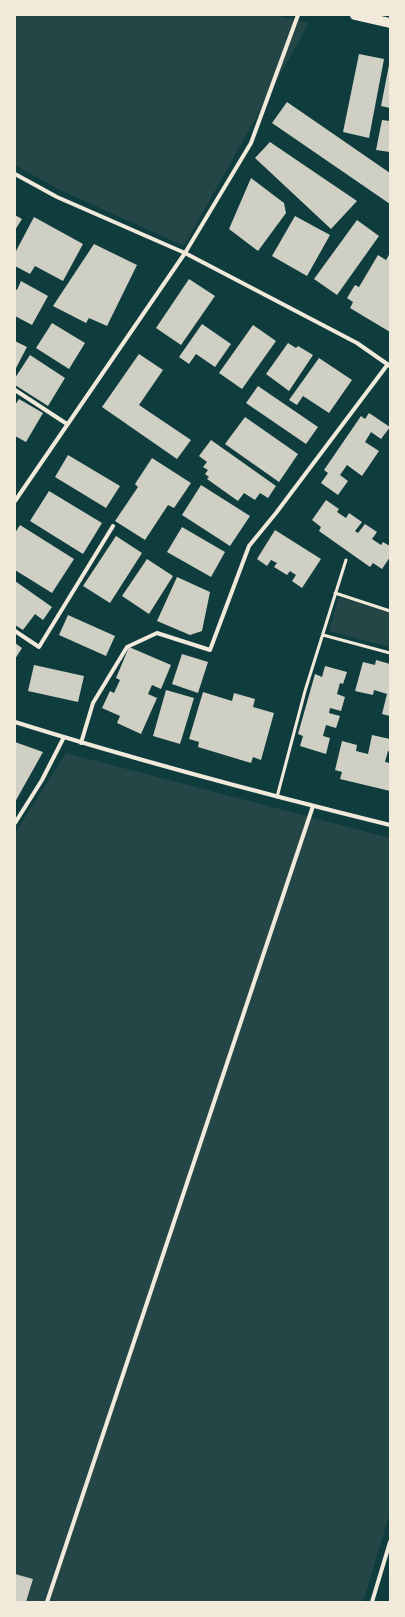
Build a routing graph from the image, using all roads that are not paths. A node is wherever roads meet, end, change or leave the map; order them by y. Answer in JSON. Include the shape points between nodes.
{"nodes":[{"id":1,"x":298,"y":15,"type":"edge"},
{"id":2,"x":355,"y":15,"type":"edge"},
{"id":3,"x":390,"y":23,"type":"edge"},
{"id":4,"x":15,"y":174,"type":"edge"},
{"id":5,"x":185,"y":253,"type":"junction"},
{"id":6,"x":389,"y":365,"type":"edge"},
{"id":7,"x":15,"y":390,"type":"edge"},
{"id":8,"x":67,"y":424,"type":"junction"},
{"id":9,"x":15,"y":501,"type":"edge"},
{"id":10,"x":113,"y":526,"type":"dead end"},
{"id":11,"x":346,"y":560,"type":"dead end"},
{"id":12,"x":335,"y":593,"type":"junction"},
{"id":13,"x":390,"y":610,"type":"edge"},
{"id":14,"x":15,"y":631,"type":"edge"},
{"id":15,"x":323,"y":635,"type":"junction"},
{"id":16,"x":390,"y":653,"type":"edge"},
{"id":17,"x":15,"y":722,"type":"edge"},
{"id":18,"x":64,"y":737,"type":"junction"},
{"id":19,"x":81,"y":742,"type":"junction"},
{"id":20,"x":277,"y":797,"type":"junction"},
{"id":21,"x":313,"y":806,"type":"junction"},
{"id":22,"x":15,"y":823,"type":"edge"},
{"id":23,"x":390,"y":825,"type":"edge"},
{"id":24,"x":390,"y":1542,"type":"edge"},
{"id":25,"x":47,"y":1602,"type":"edge"},
{"id":26,"x":372,"y":1602,"type":"edge"}],
"edges":[{"from":1,"to":5,"type":"street","via":[[251,143]]},
{"from":2,"to":3,"type":"main road"},
{"from":4,"to":5,"type":"street","via":[[58,197]]},
{"from":5,"to":6,"type":"street","via":[[357,343]]},
{"from":5,"to":8,"type":"street"},
{"from":6,"to":19,"type":"street","via":[[249,546],[210,650],[157,633],[127,647],[93,703]]},
{"from":7,"to":8,"type":"street"},
{"from":8,"to":9,"type":"street"},
{"from":10,"to":14,"type":"street","via":[[39,647]]},
{"from":11,"to":12,"type":"lane"},
{"from":12,"to":13,"type":"lane"},
{"from":12,"to":15,"type":"lane"},
{"from":15,"to":16,"type":"lane"},
{"from":15,"to":20,"type":"lane","via":[[305,691]]},
{"from":17,"to":18,"type":"street"},
{"from":18,"to":19,"type":"street"},
{"from":18,"to":22,"type":"street","via":[[42,780]]},
{"from":19,"to":20,"type":"street"},
{"from":20,"to":21,"type":"street"},
{"from":21,"to":23,"type":"street"},
{"from":21,"to":25,"type":"street"},
{"from":24,"to":26,"type":"street"}]}
